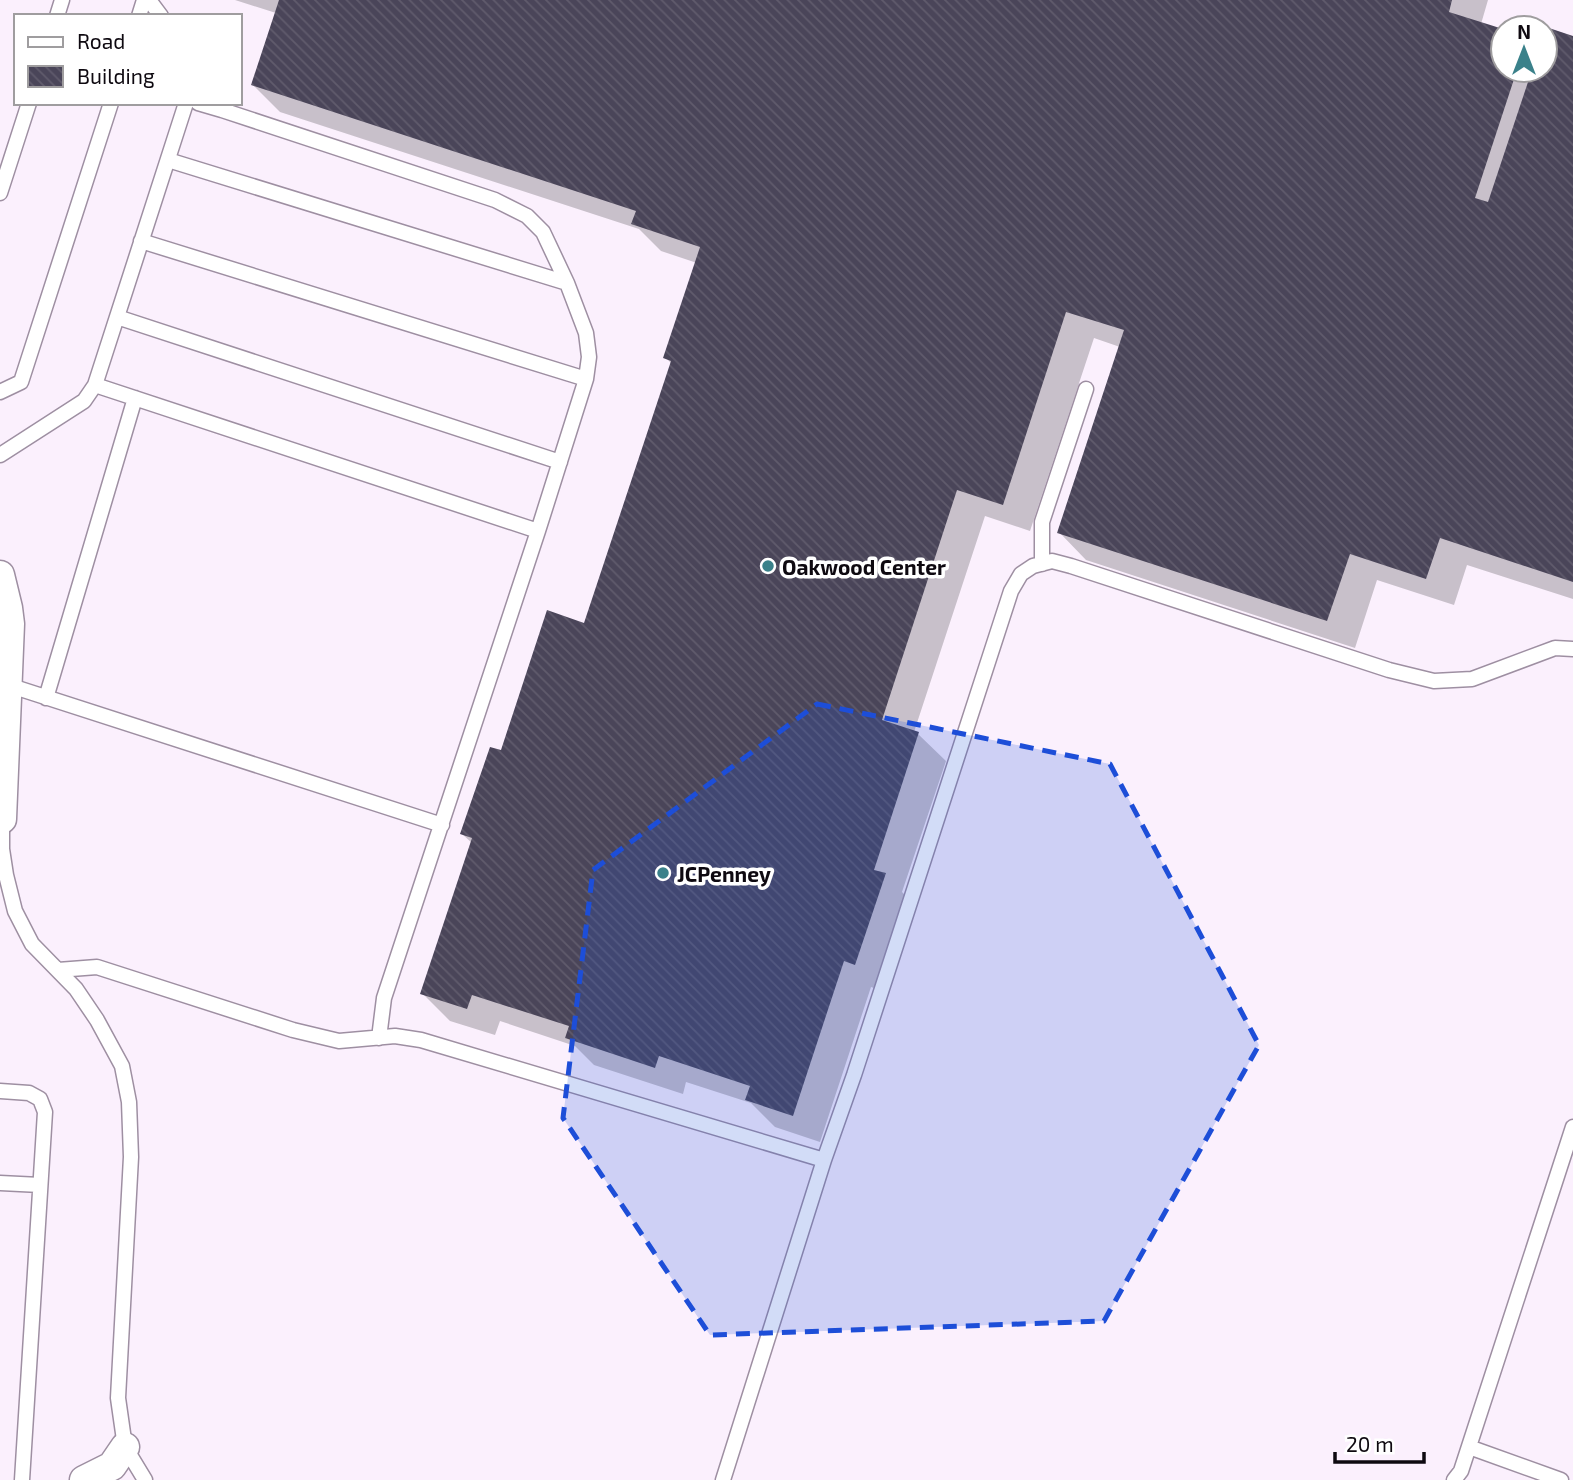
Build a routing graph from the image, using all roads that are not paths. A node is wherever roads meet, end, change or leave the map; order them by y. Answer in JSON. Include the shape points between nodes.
{"nodes":[{"id":1,"x":147,"y":0,"type":"edge"},
{"id":2,"x":159,"y":14,"type":"edge"},
{"id":3,"x":28,"y":105,"type":"edge"},
{"id":4,"x":110,"y":105,"type":"edge"},
{"id":5,"x":185,"y":105,"type":"edge"},
{"id":6,"x":205,"y":105,"type":"edge"},
{"id":7,"x":168,"y":160,"type":"junction"},
{"id":8,"x":0,"y":193,"type":"edge"},
{"id":9,"x":141,"y":241,"type":"junction"},
{"id":10,"x":567,"y":283,"type":"junction"},
{"id":11,"x":117,"y":317,"type":"junction"},
{"id":12,"x":586,"y":379,"type":"junction"},
{"id":13,"x":95,"y":385,"type":"junction"},
{"id":14,"x":1086,"y":389,"type":"dead end"},
{"id":15,"x":0,"y":392,"type":"edge"},
{"id":16,"x":135,"y":398,"type":"junction"},
{"id":17,"x":0,"y":455,"type":"edge"},
{"id":18,"x":560,"y":462,"type":"junction"},
{"id":19,"x":538,"y":531,"type":"junction"},
{"id":20,"x":1042,"y":564,"type":"junction"},
{"id":21,"x":0,"y":575,"type":"edge"},
{"id":22,"x":1573,"y":649,"type":"edge"},
{"id":23,"x":8,"y":685,"type":"junction"},
{"id":24,"x":46,"y":698,"type":"junction"},
{"id":25,"x":1,"y":819,"type":"edge"},
{"id":26,"x":442,"y":825,"type":"junction"},
{"id":27,"x":58,"y":970,"type":"junction"},
{"id":28,"x":379,"y":1038,"type":"junction"},
{"id":29,"x":0,"y":1091,"type":"edge"},
{"id":30,"x":1573,"y":1127,"type":"edge"},
{"id":31,"x":824,"y":1160,"type":"junction"},
{"id":32,"x":0,"y":1183,"type":"edge"},
{"id":33,"x":40,"y":1185,"type":"junction"},
{"id":34,"x":125,"y":1447,"type":"junction"},
{"id":35,"x":1469,"y":1447,"type":"junction"},
{"id":36,"x":22,"y":1480,"type":"edge"},
{"id":37,"x":84,"y":1480,"type":"edge"},
{"id":38,"x":145,"y":1480,"type":"edge"},
{"id":39,"x":723,"y":1480,"type":"edge"},
{"id":40,"x":1454,"y":1480,"type":"edge"},
{"id":41,"x":1562,"y":1480,"type":"edge"}],
"edges":[{"from":1,"to":2,"type":"lane"},
{"from":3,"to":8,"type":"lane"},
{"from":4,"to":15,"type":"lane","via":[[21,382]]},
{"from":5,"to":7,"type":"lane"},
{"from":6,"to":10,"type":"lane","via":[[495,200],[527,216],[543,232]]},
{"from":7,"to":9,"type":"lane"},
{"from":7,"to":10,"type":"lane"},
{"from":9,"to":11,"type":"lane"},
{"from":9,"to":12,"type":"lane"},
{"from":10,"to":12,"type":"lane","via":[[586,333]]},
{"from":11,"to":13,"type":"lane"},
{"from":11,"to":18,"type":"lane"},
{"from":12,"to":18,"type":"lane"},
{"from":13,"to":16,"type":"lane"},
{"from":13,"to":17,"type":"lane","via":[[84,401]]},
{"from":14,"to":20,"type":"lane","via":[[1042,522]]},
{"from":16,"to":19,"type":"lane"},
{"from":16,"to":24,"type":"lane"},
{"from":18,"to":19,"type":"lane"},
{"from":19,"to":26,"type":"lane"},
{"from":20,"to":22,"type":"lane","via":[[1052,561],[1070,566],[1434,681],[1472,679],[1555,648]]},
{"from":20,"to":31,"type":"lane","via":[[1021,574],[1011,591]]},
{"from":21,"to":23,"type":"street","via":[[10,624]]},
{"from":23,"to":24,"type":"lane"},
{"from":23,"to":25,"type":"street"},
{"from":24,"to":26,"type":"lane"},
{"from":25,"to":27,"type":"lane","via":[[2,849],[15,911],[32,944]]},
{"from":26,"to":28,"type":"lane","via":[[384,998]]},
{"from":27,"to":28,"type":"lane","via":[[97,967],[339,1041]]},
{"from":27,"to":34,"type":"lane","via":[[76,989],[110,1043],[122,1066],[129,1102],[131,1157],[118,1398]]},
{"from":28,"to":31,"type":"lane","via":[[421,1040]]},
{"from":29,"to":33,"type":"lane","via":[[29,1093],[40,1099],[45,1112]]},
{"from":30,"to":35,"type":"lane"},
{"from":31,"to":39,"type":"lane"},
{"from":32,"to":33,"type":"lane"},
{"from":33,"to":36,"type":"lane"},
{"from":34,"to":37,"type":"street","via":[[112,1466]]},
{"from":34,"to":38,"type":"lane"},
{"from":35,"to":40,"type":"lane"},
{"from":35,"to":41,"type":"lane"}]}
